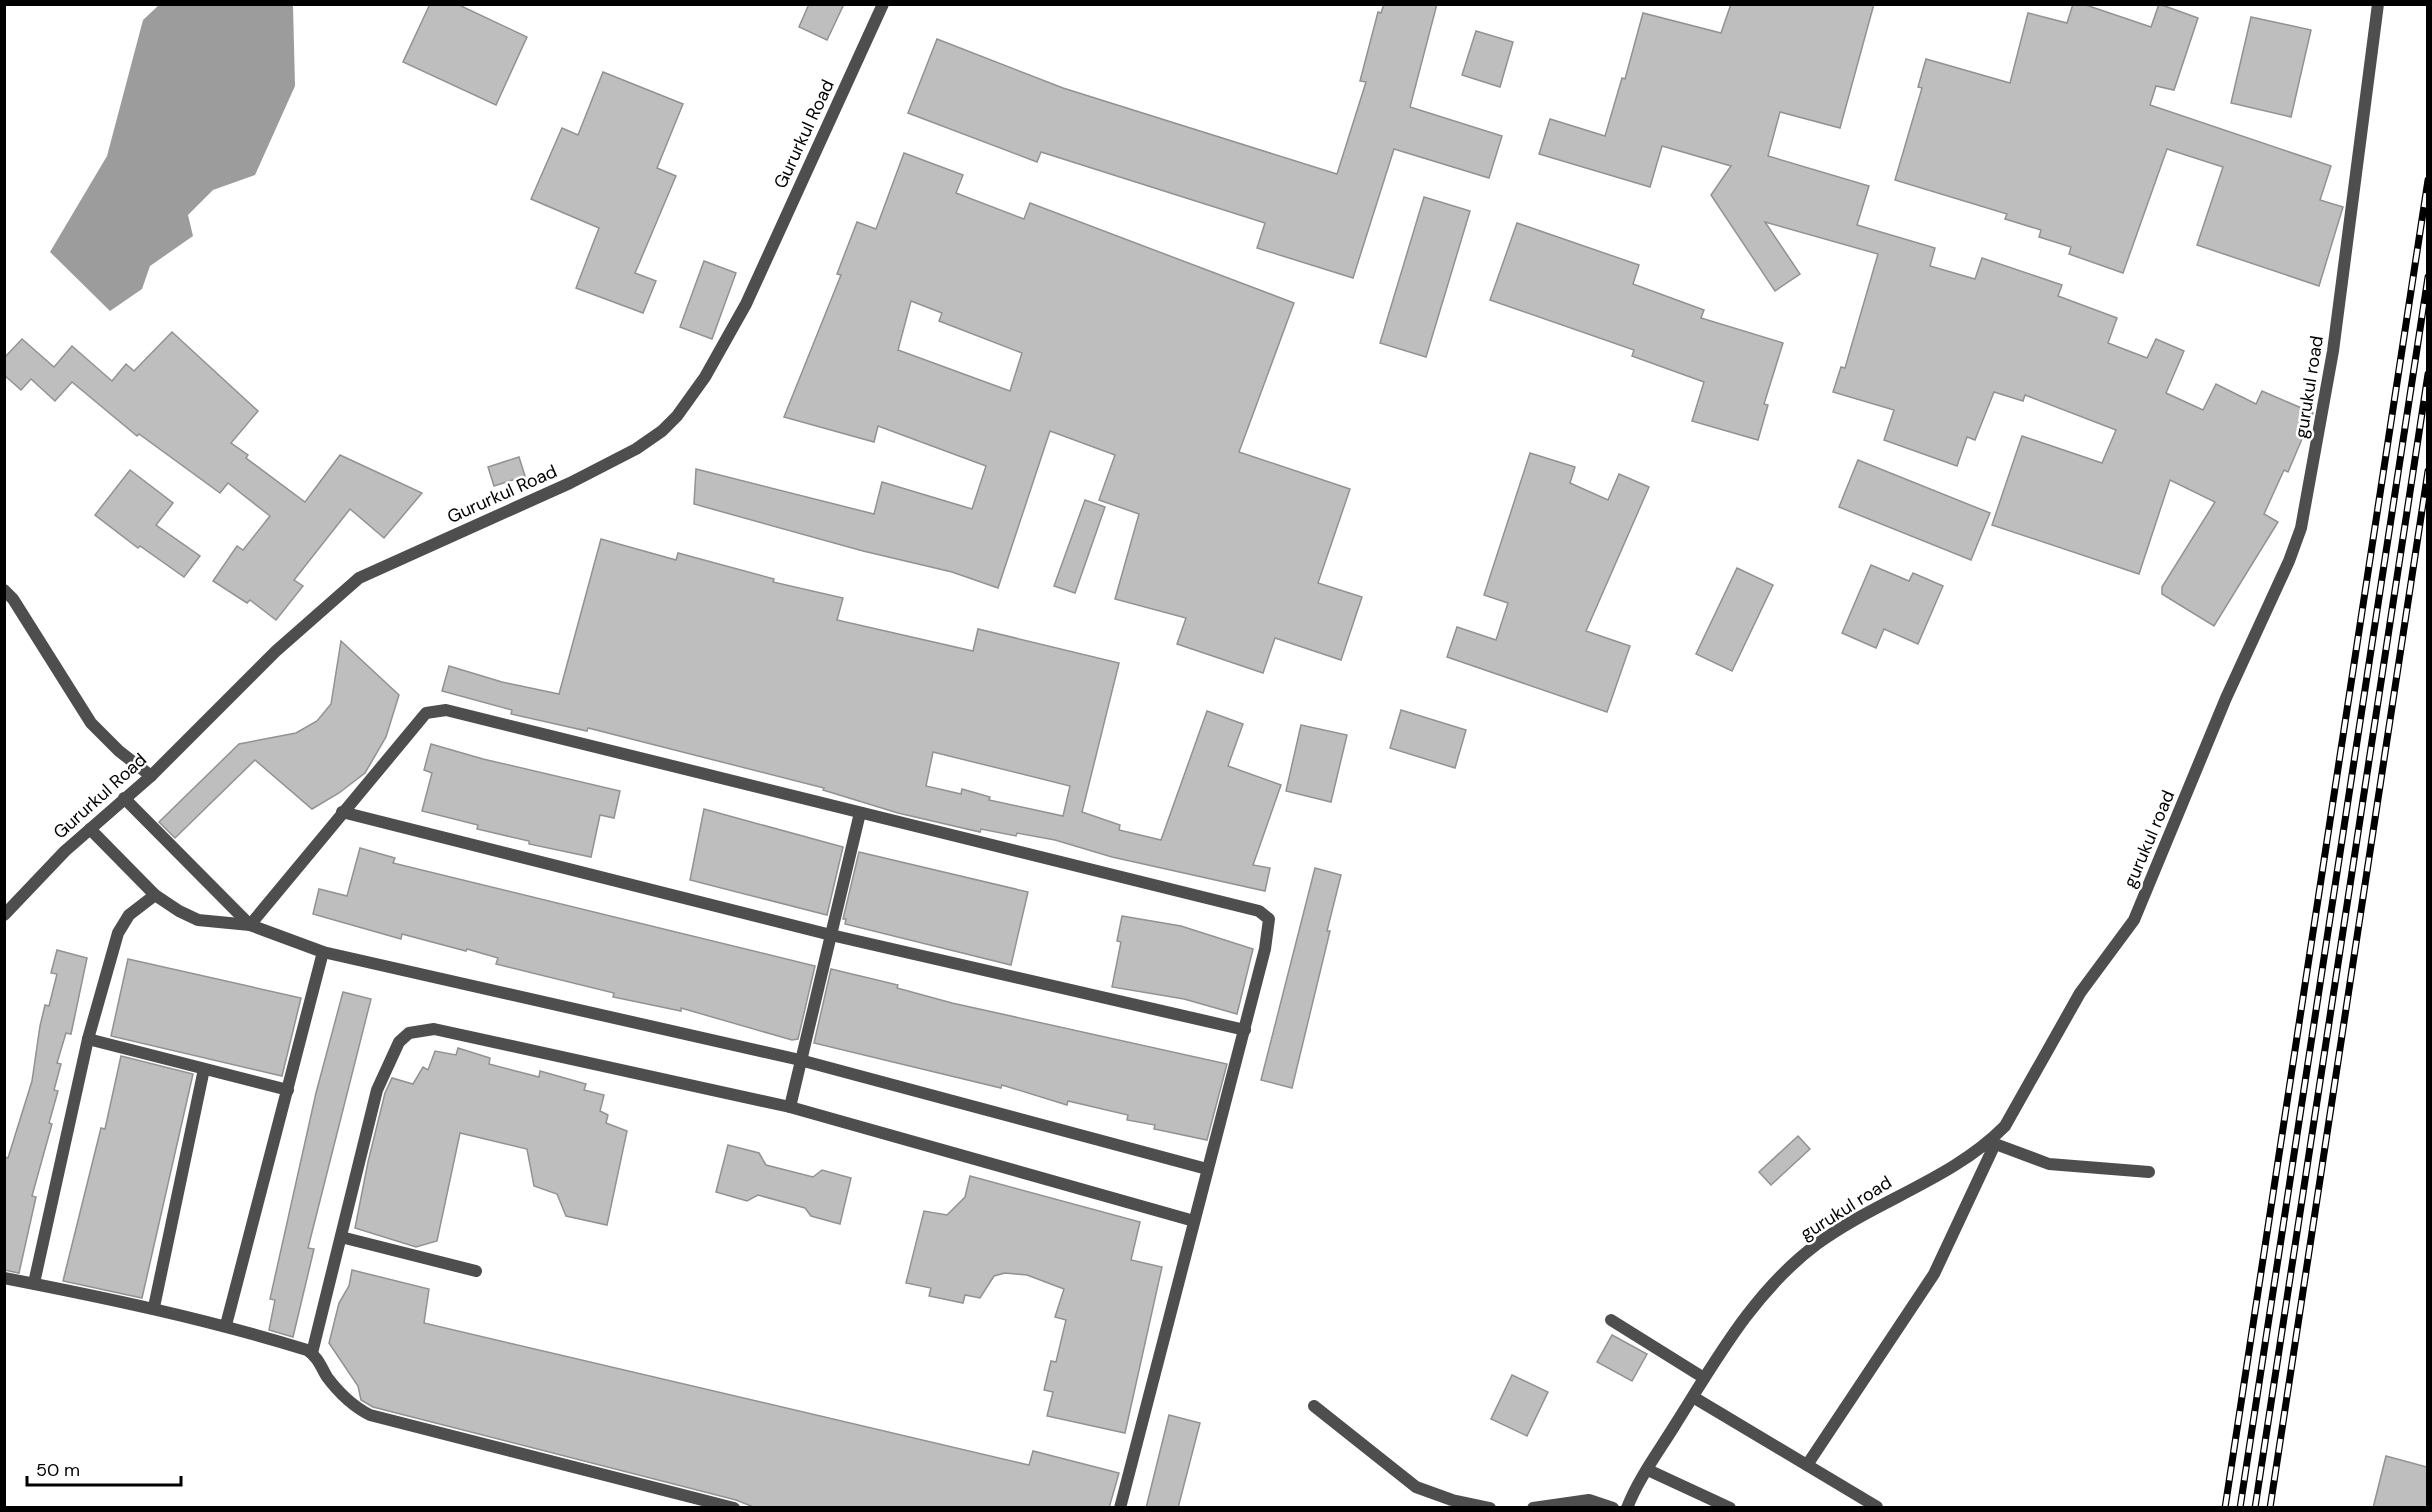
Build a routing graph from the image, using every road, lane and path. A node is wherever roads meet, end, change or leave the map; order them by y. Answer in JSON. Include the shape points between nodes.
{"nodes":[{"id":1,"x":883,"y":4,"type":"edge"},
{"id":2,"x":2378,"y":4,"type":"edge"},
{"id":3,"x":4,"y":590,"type":"edge"},
{"id":4,"x":151,"y":776,"type":"junction"},
{"id":5,"x":124,"y":798,"type":"junction"},
{"id":6,"x":342,"y":812,"type":"junction"},
{"id":7,"x":860,"y":813,"type":"junction"},
{"id":8,"x":90,"y":828,"type":"junction"},
{"id":9,"x":155,"y":895,"type":"junction"},
{"id":10,"x":4,"y":915,"type":"edge"},
{"id":11,"x":250,"y":925,"type":"junction"},
{"id":12,"x":831,"y":935,"type":"junction"},
{"id":13,"x":323,"y":952,"type":"junction"},
{"id":14,"x":1245,"y":1030,"type":"junction"},
{"id":15,"x":88,"y":1039,"type":"junction"},
{"id":16,"x":800,"y":1060,"type":"junction"},
{"id":17,"x":204,"y":1069,"type":"junction"},
{"id":18,"x":288,"y":1090,"type":"junction"},
{"id":19,"x":790,"y":1107,"type":"junction"},
{"id":20,"x":1993,"y":1143,"type":"junction"},
{"id":21,"x":1206,"y":1169,"type":"junction"},
{"id":22,"x":2149,"y":1172,"type":"dead end"},
{"id":23,"x":1194,"y":1221,"type":"junction"},
{"id":24,"x":340,"y":1237,"type":"junction"},
{"id":25,"x":476,"y":1271,"type":"dead end"},
{"id":26,"x":4,"y":1278,"type":"edge"},
{"id":27,"x":34,"y":1283,"type":"junction"},
{"id":28,"x":154,"y":1307,"type":"junction"},
{"id":29,"x":1611,"y":1320,"type":"dead end"},
{"id":30,"x":226,"y":1325,"type":"junction"},
{"id":31,"x":312,"y":1353,"type":"junction"},
{"id":32,"x":1704,"y":1378,"type":"junction"},
{"id":33,"x":1693,"y":1397,"type":"junction"},
{"id":34,"x":1314,"y":1406,"type":"dead end"},
{"id":35,"x":1807,"y":1465,"type":"junction"},
{"id":36,"x":1648,"y":1470,"type":"junction"},
{"id":37,"x":1877,"y":1507,"type":"edge"},
{"id":38,"x":734,"y":1508,"type":"edge"},
{"id":39,"x":1120,"y":1508,"type":"edge"},
{"id":40,"x":1490,"y":1508,"type":"edge"},
{"id":41,"x":1533,"y":1508,"type":"edge"},
{"id":42,"x":1612,"y":1508,"type":"edge"},
{"id":43,"x":1627,"y":1508,"type":"edge"},
{"id":44,"x":1730,"y":1508,"type":"edge"}],
"edges":[{"from":1,"to":4,"type":"street","name":"Gururkul Road","via":[[746,304],[705,377],[677,416],[636,449],[579,479],[359,578],[276,651]]},
{"from":2,"to":20,"type":"street","name":"gurukul road","via":[[2333,351],[2301,528],[2134,920],[2080,993]]},
{"from":3,"to":4,"type":"street","via":[[20,608],[91,723]]},
{"from":4,"to":5,"type":"street","name":"Gururkul Road"},
{"from":5,"to":8,"type":"street","name":"Gururkul Road"},
{"from":5,"to":11,"type":"street"},
{"from":6,"to":7,"type":"street","via":[[426,713],[446,710]]},
{"from":6,"to":11,"type":"street"},
{"from":6,"to":12,"type":"street"},
{"from":7,"to":12,"type":"street"},
{"from":7,"to":14,"type":"street","via":[[1259,911],[1269,919],[1269,925]]},
{"from":8,"to":9,"type":"street"},
{"from":8,"to":10,"type":"street","name":"Gururkul Road"},
{"from":9,"to":11,"type":"street","via":[[198,920]]},
{"from":9,"to":15,"type":"street","via":[[129,915],[118,933]]},
{"from":11,"to":13,"type":"street"},
{"from":12,"to":14,"type":"street"},
{"from":12,"to":16,"type":"street"},
{"from":13,"to":16,"type":"street"},
{"from":13,"to":18,"type":"street"},
{"from":14,"to":21,"type":"street"},
{"from":15,"to":17,"type":"street"},
{"from":15,"to":27,"type":"street"},
{"from":16,"to":19,"type":"street"},
{"from":16,"to":21,"type":"street"},
{"from":17,"to":18,"type":"street"},
{"from":17,"to":28,"type":"street"},
{"from":18,"to":30,"type":"street"},
{"from":19,"to":23,"type":"street"},
{"from":19,"to":24,"type":"street","via":[[421,1029],[399,1042],[378,1090]]},
{"from":20,"to":22,"type":"street","via":[[2058,1166]]},
{"from":20,"to":32,"type":"street","name":"gurukul road","via":[[1818,1244],[1787,1270],[1748,1314]]},
{"from":20,"to":35,"type":"street","via":[[1934,1274]]},
{"from":21,"to":23,"type":"street"},
{"from":23,"to":39,"type":"street"},
{"from":24,"to":25,"type":"street"},
{"from":24,"to":31,"type":"street"},
{"from":26,"to":27,"type":"street"},
{"from":27,"to":28,"type":"street"},
{"from":28,"to":30,"type":"street"},
{"from":29,"to":32,"type":"street"},
{"from":30,"to":31,"type":"street"},
{"from":31,"to":38,"type":"street","via":[[336,1388],[370,1415]]},
{"from":32,"to":33,"type":"street","name":"gurukul road"},
{"from":33,"to":35,"type":"street"},
{"from":33,"to":36,"type":"street","name":"gurukul road"},
{"from":34,"to":40,"type":"street","via":[[1416,1487]]},
{"from":35,"to":37,"type":"street"},
{"from":36,"to":43,"type":"street","name":"gurukul road"},
{"from":36,"to":44,"type":"street"},
{"from":41,"to":42,"type":"street","via":[[1589,1500]]}]}
